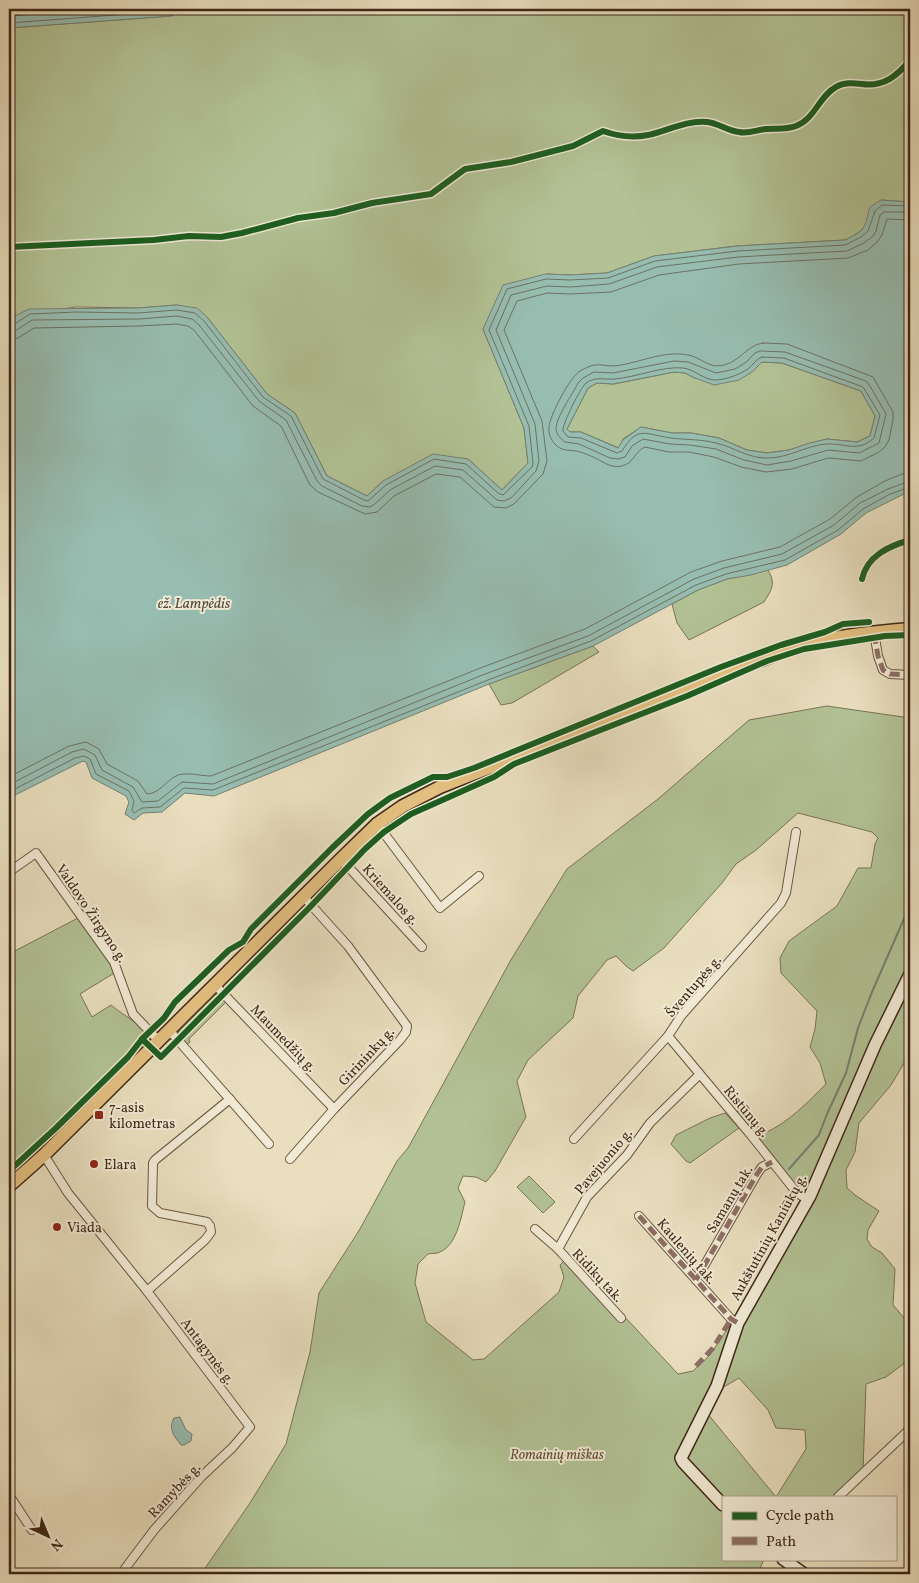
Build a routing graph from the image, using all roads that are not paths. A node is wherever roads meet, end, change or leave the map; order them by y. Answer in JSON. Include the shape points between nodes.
{"nodes":[{"id":1,"x":910,"y":629,"type":"edge"},
{"id":2,"x":874,"y":632,"type":"junction"},
{"id":3,"x":910,"y":675,"type":"edge"},
{"id":4,"x":378,"y":824,"type":"junction"},
{"id":5,"x":796,"y":832,"type":"dead end"},
{"id":6,"x":341,"y":859,"type":"junction"},
{"id":7,"x":9,"y":872,"type":"edge"},
{"id":8,"x":479,"y":876,"type":"dead end"},
{"id":9,"x":302,"y":896,"type":"junction"},
{"id":10,"x":422,"y":947,"type":"dead end"},
{"id":11,"x":910,"y":974,"type":"edge"},
{"id":12,"x":215,"y":985,"type":"junction"},
{"id":13,"x":169,"y":1030,"type":"junction"},
{"id":14,"x":668,"y":1036,"type":"junction"},
{"id":15,"x":159,"y":1041,"type":"junction"},
{"id":16,"x":699,"y":1075,"type":"junction"},
{"id":17,"x":230,"y":1099,"type":"junction"},
{"id":18,"x":334,"y":1108,"type":"junction"},
{"id":19,"x":574,"y":1139,"type":"dead end"},
{"id":20,"x":269,"y":1144,"type":"dead end"},
{"id":21,"x":44,"y":1155,"type":"junction"},
{"id":22,"x":290,"y":1159,"type":"dead end"},
{"id":23,"x":772,"y":1162,"type":"junction"},
{"id":24,"x":9,"y":1186,"type":"edge"},
{"id":25,"x":808,"y":1200,"type":"junction"},
{"id":26,"x":639,"y":1216,"type":"dead end"},
{"id":27,"x":535,"y":1229,"type":"dead end"},
{"id":28,"x":558,"y":1249,"type":"junction"},
{"id":29,"x":696,"y":1280,"type":"junction"},
{"id":30,"x":147,"y":1291,"type":"junction"},
{"id":31,"x":621,"y":1318,"type":"dead end"},
{"id":32,"x":738,"y":1323,"type":"junction"},
{"id":33,"x":250,"y":1427,"type":"joint"},
{"id":34,"x":910,"y":1429,"type":"edge"},
{"id":35,"x":9,"y":1495,"type":"edge"},
{"id":36,"x":839,"y":1496,"type":"edge"},
{"id":37,"x":722,"y":1504,"type":"edge"},
{"id":38,"x":32,"y":1530,"type":"dead end"},
{"id":39,"x":783,"y":1560,"type":"edge"},
{"id":40,"x":121,"y":1574,"type":"edge"},
{"id":41,"x":804,"y":1574,"type":"edge"}],
"edges":[{"from":1,"to":2,"type":"main road"},
{"from":2,"to":3,"type":"street","via":[[883,670],[890,674]]},
{"from":2,"to":4,"type":"main road","via":[[817,640],[758,660],[440,787],[403,806]]},
{"from":4,"to":6,"type":"main road"},
{"from":4,"to":8,"type":"street","via":[[440,908]]},
{"from":5,"to":14,"type":"street","name":"Šventupės g.","via":[[786,893],[781,903],[681,1016]]},
{"from":6,"to":9,"type":"main road"},
{"from":6,"to":10,"type":"street","name":"Kriemalos g."},
{"from":7,"to":15,"type":"street","name":"Valdovo Žirgyno g.","via":[[36,853],[114,962],[133,1014]]},
{"from":9,"to":12,"type":"main road"},
{"from":9,"to":18,"type":"street","name":"Girininkų g.","via":[[348,946],[407,1026],[400,1040]]},
{"from":11,"to":25,"type":"street","name":"Aukštutinių Kaniūkų g.","via":[[862,1072]]},
{"from":12,"to":13,"type":"main road"},
{"from":12,"to":18,"type":"street","name":"Maumedžių g."},
{"from":13,"to":15,"type":"main road"},
{"from":13,"to":17,"type":"street"},
{"from":14,"to":16,"type":"street","name":"Ristūnų g."},
{"from":14,"to":19,"type":"street","name":"Šventupės g."},
{"from":15,"to":21,"type":"main road"},
{"from":16,"to":23,"type":"street","name":"Ristūnų g."},
{"from":16,"to":28,"type":"street","name":"Pavejuonio g.","via":[[650,1123],[627,1155],[587,1197]]},
{"from":17,"to":20,"type":"street"},
{"from":17,"to":30,"type":"street","via":[[153,1163],[152,1206],[160,1213],[207,1222],[211,1232]]},
{"from":18,"to":22,"type":"street","name":"Girininkų g."},
{"from":21,"to":24,"type":"main road"},
{"from":21,"to":30,"type":"street","name":"Antagynės g.","via":[[68,1192]]},
{"from":23,"to":25,"type":"street","name":"Ristūnų g.","via":[[797,1193]]},
{"from":23,"to":29,"type":"street","name":"Samanų tak.","via":[[757,1174]]},
{"from":25,"to":32,"type":"street","name":"Aukštutinių Kaniūkų g."},
{"from":26,"to":29,"type":"street","name":"Kaulenių tak."},
{"from":27,"to":28,"type":"street"},
{"from":28,"to":31,"type":"street","name":"Ridikų tak."},
{"from":29,"to":32,"type":"street","name":"Kaulenių tak.","via":[[730,1319]]},
{"from":30,"to":33,"type":"street","name":"Antagynės g."},
{"from":32,"to":37,"type":"street","name":"Aukštutinių Kaniūkų g.","via":[[717,1386],[681,1458]]},
{"from":33,"to":40,"type":"street","name":"Ramybės g.","via":[[154,1530]]},
{"from":34,"to":36,"type":"street"},
{"from":35,"to":38,"type":"street"},
{"from":39,"to":41,"type":"street"}]}
